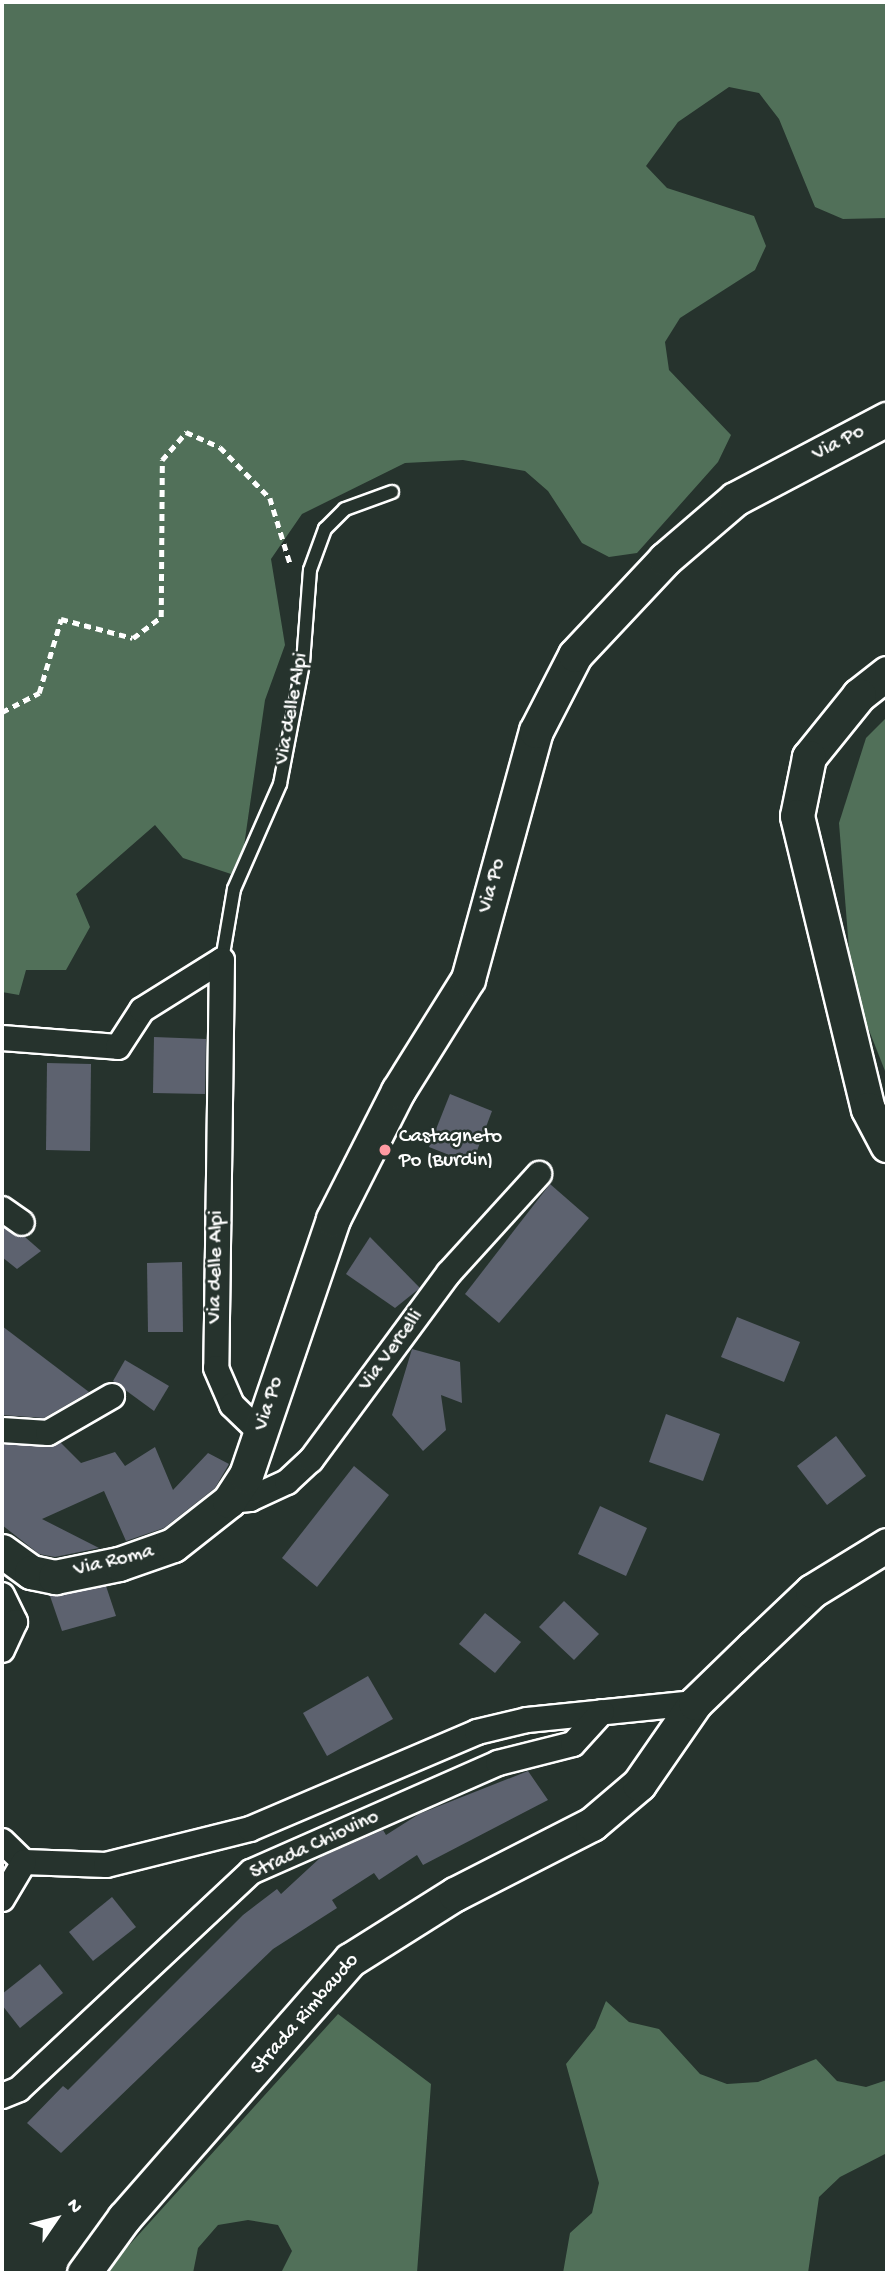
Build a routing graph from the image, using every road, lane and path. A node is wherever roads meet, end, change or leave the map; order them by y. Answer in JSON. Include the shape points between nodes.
{"nodes":[{"id":1,"x":887,"y":419,"type":"edge"},
{"id":2,"x":392,"y":492,"type":"dead end"},
{"id":3,"x":291,"y":574,"type":"dead end"},
{"id":4,"x":887,"y":673,"type":"edge"},
{"id":5,"x":2,"y":712,"type":"edge"},
{"id":6,"x":222,"y":960,"type":"junction"},
{"id":7,"x":2,"y":1038,"type":"edge"},
{"id":8,"x":887,"y":1145,"type":"edge"},
{"id":9,"x":539,"y":1174,"type":"dead end"},
{"id":10,"x":2,"y":1209,"type":"edge"},
{"id":11,"x":22,"y":1223,"type":"dead end"},
{"id":12,"x":112,"y":1396,"type":"dead end"},
{"id":13,"x":2,"y":1430,"type":"edge"},
{"id":14,"x":261,"y":1433,"type":"junction"},
{"id":15,"x":237,"y":1488,"type":"junction"},
{"id":16,"x":887,"y":1545,"type":"edge"},
{"id":17,"x":2,"y":1551,"type":"edge"},
{"id":18,"x":2,"y":1595,"type":"edge"},
{"id":19,"x":2,"y":1650,"type":"edge"},
{"id":20,"x":695,"y":1703,"type":"junction"},
{"id":21,"x":602,"y":1712,"type":"junction"},
{"id":22,"x":2,"y":1841,"type":"edge"},
{"id":23,"x":24,"y":1862,"type":"junction"},
{"id":24,"x":2,"y":1899,"type":"edge"},
{"id":25,"x":2,"y":2096,"type":"edge"},
{"id":26,"x":84,"y":2273,"type":"edge"}],
"edges":[{"from":1,"to":14,"type":"street","name":"Via Po","via":[[735,499],[665,559],[575,655],[536,731],[468,979],[398,1091],[333,1219]]},
{"from":2,"to":6,"type":"lane","name":"Via delle Alpi","via":[[345,509],[325,529],[314,560],[303,663],[280,785],[234,889]]},
{"from":3,"to":5,"type":"path","via":[[270,498],[220,447],[186,432],[162,460],[161,617],[133,638],[61,620],[40,693]]},
{"from":4,"to":8,"type":"street","via":[[859,695],[809,757],[797,816],[868,1109]]},
{"from":6,"to":7,"type":"street","via":[[142,1010],[118,1047]]},
{"from":6,"to":14,"type":"street","name":"Via delle Alpi","via":[[216,1368],[232,1405]]},
{"from":9,"to":15,"type":"street","name":"Via Vercelli","via":[[449,1273],[311,1460],[287,1482],[250,1499]]},
{"from":10,"to":11,"type":"street"},
{"from":12,"to":13,"type":"street","via":[[48,1433]]},
{"from":14,"to":15,"type":"street","name":"Via Po"},
{"from":15,"to":17,"type":"street","name":"Via Roma","via":[[173,1545],[119,1564],[55,1577],[31,1572]]},
{"from":16,"to":20,"type":"street","name":"Strada Rimbaudo","via":[[813,1591]]},
{"from":18,"to":19,"type":"street","via":[[15,1622]]},
{"from":20,"to":21,"type":"street","name":"Strada Chiovino"},
{"from":20,"to":26,"type":"street","name":"Strada Rimbaudo","via":[[639,1784],[592,1824],[456,1894],[350,1960],[124,2218]]},
{"from":21,"to":23,"type":"street","name":"Strada Chiovino","via":[[477,1732],[250,1829],[106,1866]]},
{"from":21,"to":25,"type":"street","name":"Strada Chiovino","via":[[573,1744],[498,1763],[251,1872],[19,2090]]},
{"from":22,"to":23,"type":"street"},
{"from":23,"to":24,"type":"street"}]}
